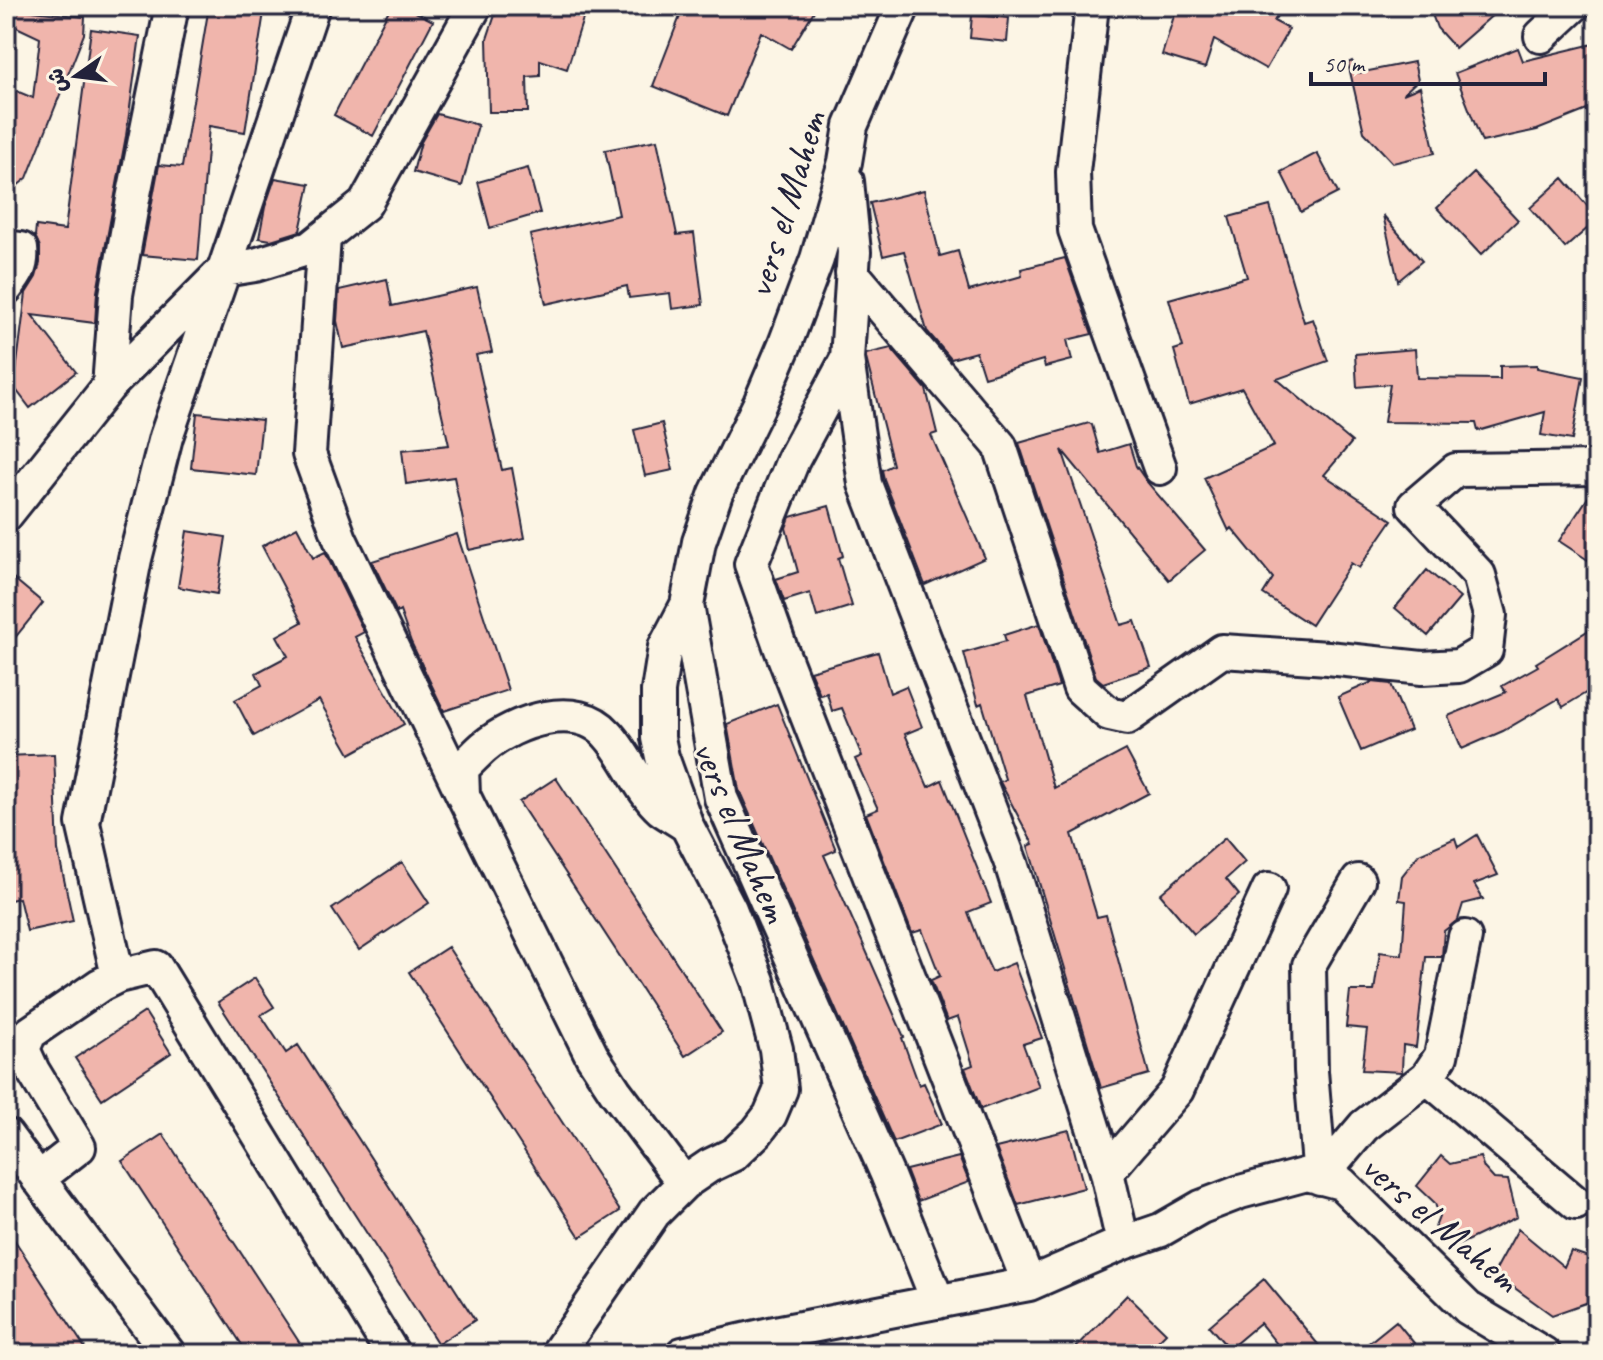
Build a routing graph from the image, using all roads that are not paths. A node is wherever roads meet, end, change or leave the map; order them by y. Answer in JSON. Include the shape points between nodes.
{"nodes":[{"id":1,"x":172,"y":6,"type":"edge"},
{"id":2,"x":313,"y":6,"type":"edge"},
{"id":3,"x":475,"y":6,"type":"edge"},
{"id":4,"x":903,"y":6,"type":"edge"},
{"id":5,"x":1092,"y":6,"type":"edge"},
{"id":6,"x":1573,"y":6,"type":"edge"},
{"id":7,"x":1541,"y":36,"type":"dead end"},
{"id":8,"x":845,"y":162,"type":"junction"},
{"id":9,"x":324,"y":237,"type":"junction"},
{"id":10,"x":6,"y":247,"type":"edge"},
{"id":11,"x":224,"y":270,"type":"junction"},
{"id":12,"x":852,"y":273,"type":"junction"},
{"id":13,"x":6,"y":288,"type":"edge"},
{"id":14,"x":847,"y":359,"type":"junction"},
{"id":15,"x":109,"y":386,"type":"junction"},
{"id":16,"x":1160,"y":468,"type":"dead end"},
{"id":17,"x":1597,"y":468,"type":"edge"},
{"id":18,"x":6,"y":515,"type":"edge"},
{"id":19,"x":687,"y":605,"type":"junction"},
{"id":20,"x":463,"y":795,"type":"junction"},
{"id":21,"x":687,"y":826,"type":"junction"},
{"id":22,"x":1358,"y":881,"type":"dead end"},
{"id":23,"x":1269,"y":889,"type":"dead end"},
{"id":24,"x":1465,"y":937,"type":"dead end"},
{"id":25,"x":118,"y":976,"type":"junction"},
{"id":26,"x":1427,"y":1077,"type":"junction"},
{"id":27,"x":6,"y":1135,"type":"edge"},
{"id":28,"x":1107,"y":1172,"type":"junction"},
{"id":29,"x":1320,"y":1178,"type":"junction"},
{"id":30,"x":38,"y":1179,"type":"junction"},
{"id":31,"x":684,"y":1183,"type":"junction"},
{"id":32,"x":1576,"y":1203,"type":"dead end"},
{"id":33,"x":1123,"y":1243,"type":"junction"},
{"id":34,"x":1029,"y":1284,"type":"junction"},
{"id":35,"x":938,"y":1302,"type":"junction"},
{"id":36,"x":169,"y":1354,"type":"edge"},
{"id":37,"x":393,"y":1354,"type":"edge"},
{"id":38,"x":557,"y":1354,"type":"edge"},
{"id":39,"x":682,"y":1354,"type":"edge"},
{"id":40,"x":1544,"y":1354,"type":"edge"}],
"edges":[{"from":1,"to":15,"type":"street","via":[[116,295]]},
{"from":2,"to":11,"type":"street"},
{"from":3,"to":9,"type":"street","via":[[365,204]]},
{"from":4,"to":8,"type":"street","name":"vers el Mahem","via":[[851,126]]},
{"from":5,"to":16,"type":"street","via":[[1073,172],[1075,230]]},
{"from":6,"to":7,"type":"street"},
{"from":8,"to":12,"type":"street"},
{"from":8,"to":19,"type":"street","name":"vers el Mahem","via":[[785,344],[716,493],[699,542]]},
{"from":9,"to":11,"type":"street","via":[[310,248]]},
{"from":9,"to":20,"type":"street","via":[[309,454],[340,539]]},
{"from":10,"to":13,"type":"street","via":[[21,249],[22,260]]},
{"from":11,"to":15,"type":"street"},
{"from":11,"to":25,"type":"street","via":[[166,437],[135,559],[83,823]]},
{"from":12,"to":14,"type":"street"},
{"from":12,"to":17,"type":"street","via":[[1000,446],[1080,688],[1109,714],[1127,718],[1222,651],[1422,668],[1459,666],[1486,650],[1490,615],[1479,575],[1414,506],[1456,470]]},
{"from":14,"to":28,"type":"street","via":[[865,484],[1011,863]]},
{"from":14,"to":34,"type":"street","via":[[793,460],[751,564]]},
{"from":15,"to":18,"type":"street"},
{"from":19,"to":21,"type":"street","name":"vers el Mahem","via":[[665,647],[658,691],[658,738]]},
{"from":19,"to":35,"type":"street","via":[[721,798]]},
{"from":20,"to":21,"type":"street","via":[[462,768],[486,745],[541,719],[589,719],[607,733],[659,807]]},
{"from":20,"to":31,"type":"street","via":[[592,1056]]},
{"from":21,"to":31,"type":"street","name":"vers el Mahem","via":[[730,909],[758,981],[781,1089],[757,1132],[734,1154]]},
{"from":22,"to":29,"type":"street","via":[[1309,965]]},
{"from":23,"to":28,"type":"street","via":[[1177,1090]]},
{"from":24,"to":26,"type":"street","via":[[1441,1056]]},
{"from":25,"to":30,"type":"street","via":[[30,1033],[23,1049],[79,1147]]},
{"from":25,"to":37,"type":"street","via":[[156,967]]},
{"from":26,"to":29,"type":"street","via":[[1364,1126]]},
{"from":26,"to":32,"type":"street"},
{"from":27,"to":30,"type":"street"},
{"from":28,"to":33,"type":"street"},
{"from":29,"to":33,"type":"street","name":"vers el Mahem","via":[[1307,1174],[1240,1192]]},
{"from":29,"to":40,"type":"street","name":"vers el Mahem","via":[[1341,1183],[1468,1308]]},
{"from":30,"to":36,"type":"street"},
{"from":31,"to":38,"type":"street","name":"vers el Mahem","via":[[654,1213]]},
{"from":33,"to":34,"type":"street","name":"vers el Mahem"},
{"from":34,"to":35,"type":"street","name":"vers el Mahem"},
{"from":35,"to":39,"type":"street","name":"vers el Mahem"}]}
